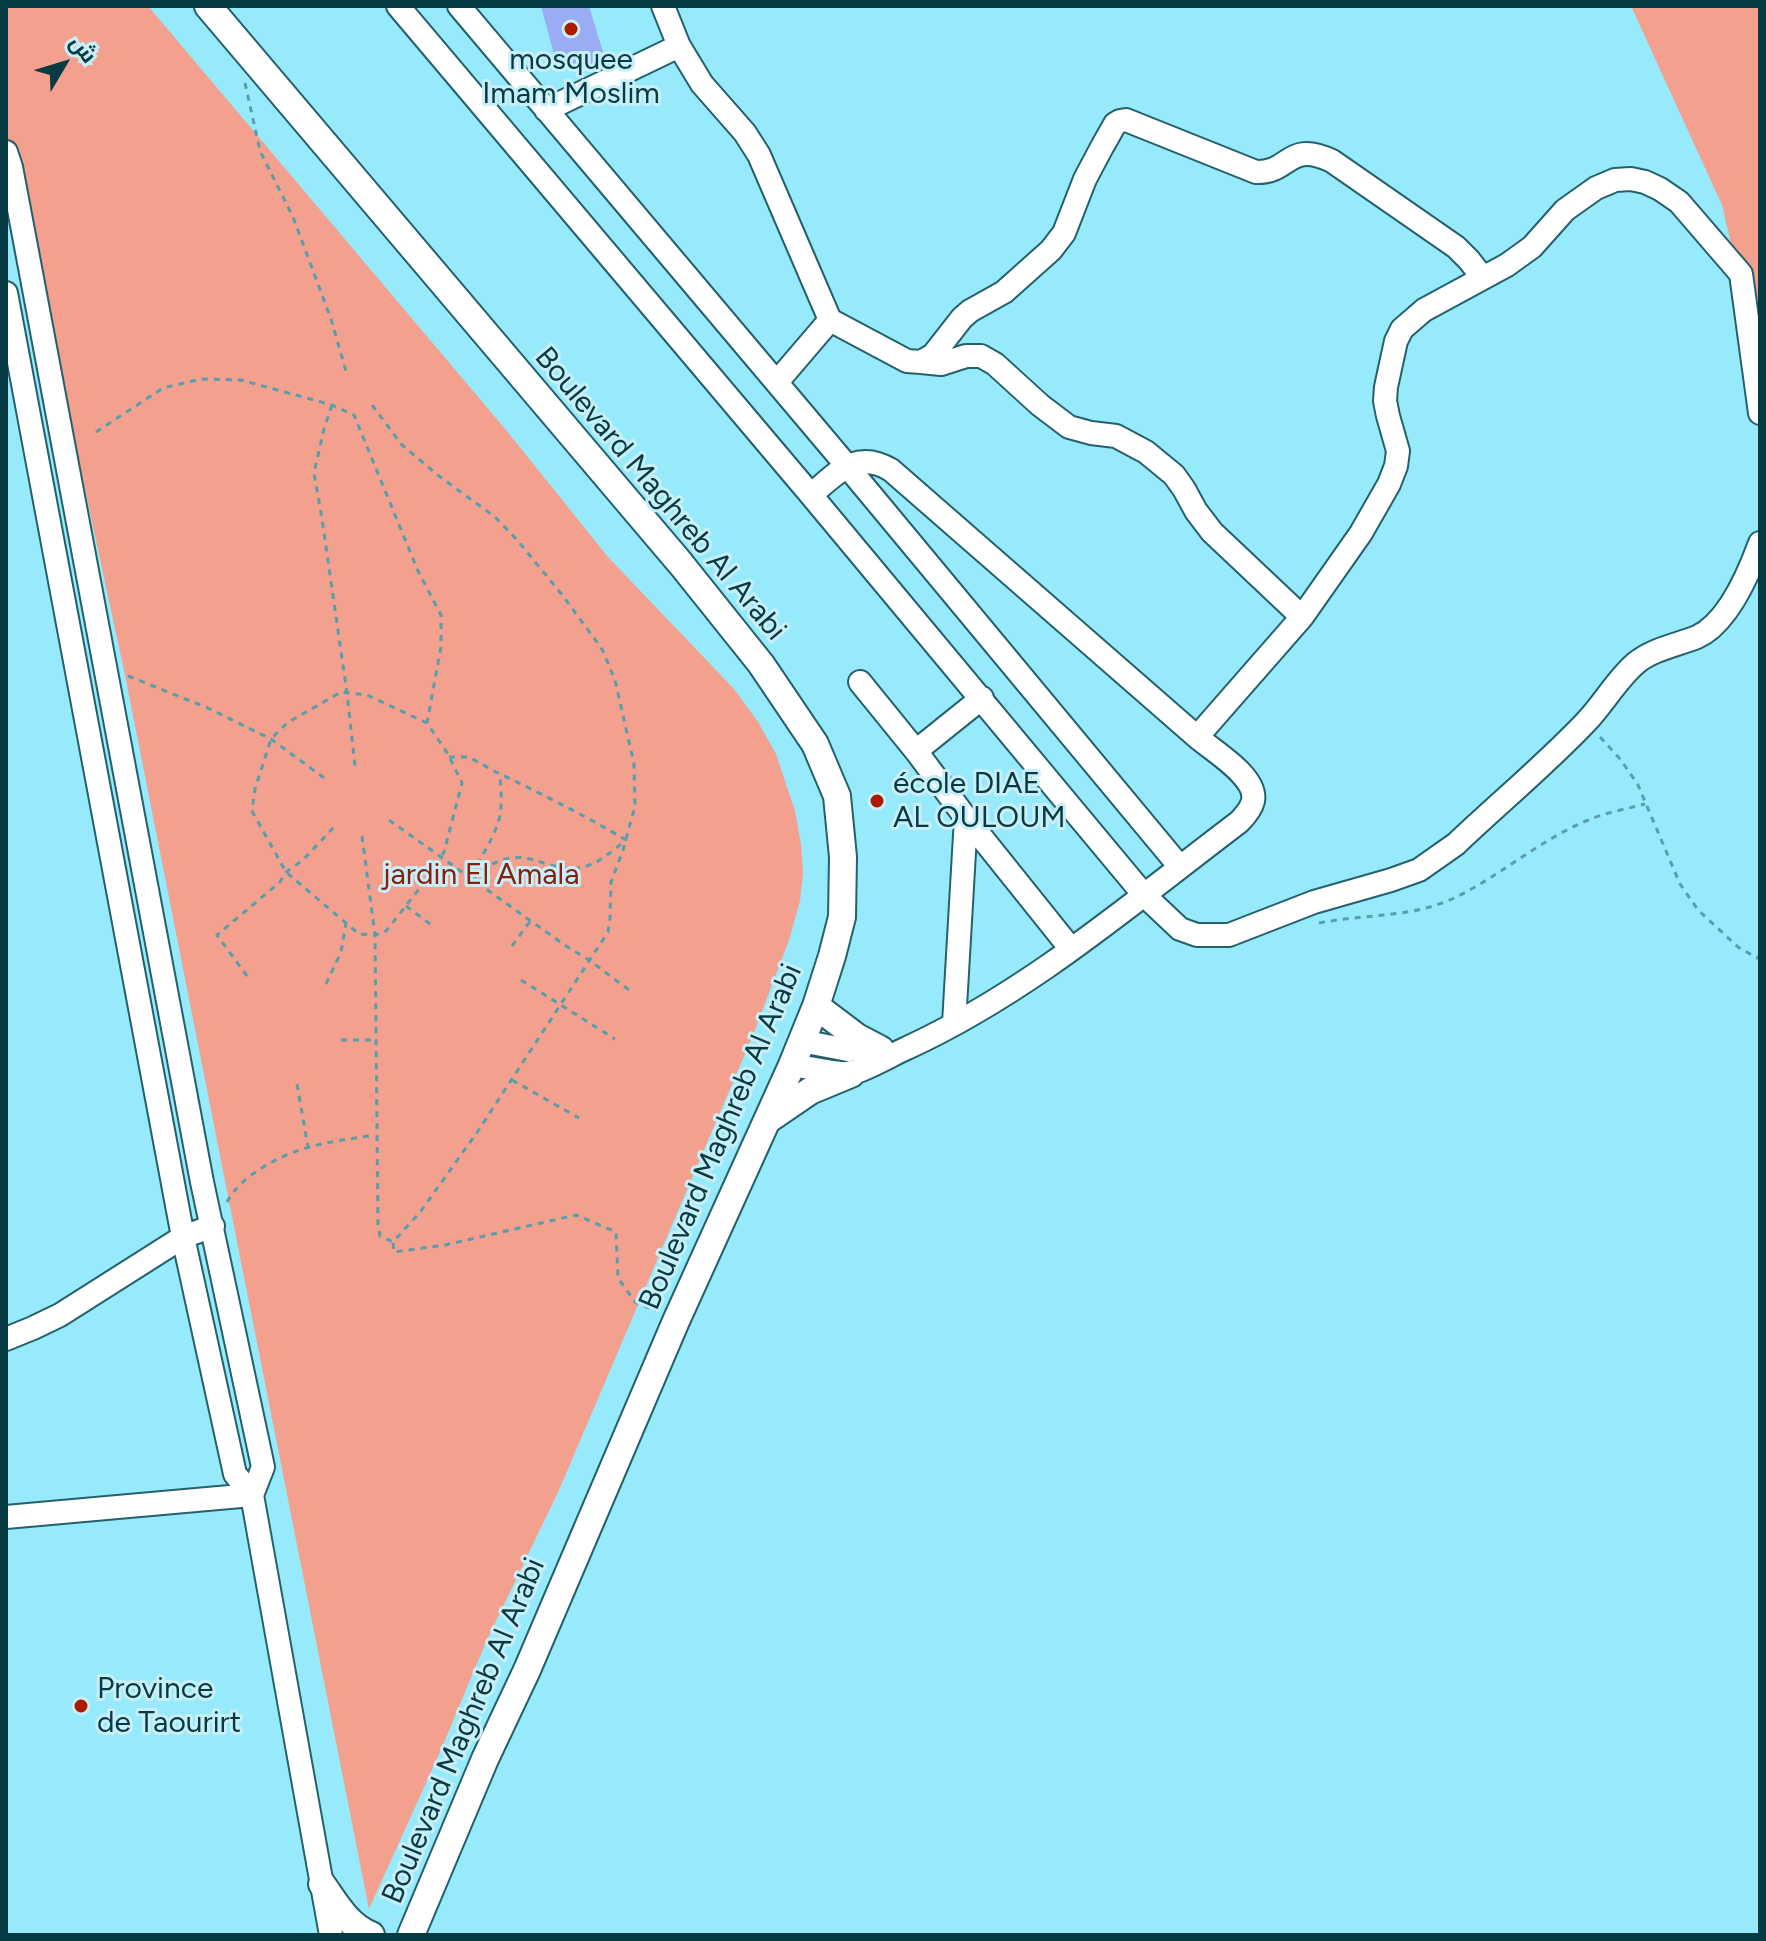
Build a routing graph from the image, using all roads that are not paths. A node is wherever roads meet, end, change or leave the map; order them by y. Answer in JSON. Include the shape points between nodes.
{"nodes":[{"id":1,"x":398,"y":6,"type":"edge"},
{"id":2,"x":459,"y":6,"type":"edge"},
{"id":3,"x":663,"y":6,"type":"edge"},
{"id":4,"x":219,"y":10,"type":"edge"},
{"id":5,"x":679,"y":46,"type":"junction"},
{"id":6,"x":546,"y":110,"type":"junction"},
{"id":7,"x":6,"y":152,"type":"edge"},
{"id":8,"x":16,"y":243,"type":"edge"},
{"id":9,"x":1483,"y":278,"type":"junction"},
{"id":10,"x":6,"y":293,"type":"edge"},
{"id":11,"x":830,"y":320,"type":"junction"},
{"id":12,"x":921,"y":362,"type":"junction"},
{"id":13,"x":777,"y":382,"type":"junction"},
{"id":14,"x":1760,"y":413,"type":"edge"},
{"id":15,"x":847,"y":466,"type":"junction"},
{"id":16,"x":811,"y":495,"type":"junction"},
{"id":17,"x":1760,"y":543,"type":"edge"},
{"id":18,"x":1302,"y":617,"type":"junction"},
{"id":19,"x":860,"y":682,"type":"dead end"},
{"id":20,"x":982,"y":698,"type":"junction"},
{"id":21,"x":1197,"y":737,"type":"junction"},
{"id":22,"x":916,"y":751,"type":"junction"},
{"id":23,"x":966,"y":818,"type":"junction"},
{"id":24,"x":1180,"y":867,"type":"junction"},
{"id":25,"x":1144,"y":895,"type":"junction"},
{"id":26,"x":1071,"y":949,"type":"junction"},
{"id":27,"x":169,"y":1003,"type":"junction"},
{"id":28,"x":816,"y":1006,"type":"junction"},
{"id":29,"x":138,"y":1007,"type":"junction"},
{"id":30,"x":954,"y":1024,"type":"junction"},
{"id":31,"x":915,"y":1044,"type":"junction"},
{"id":32,"x":878,"y":1048,"type":"junction"},
{"id":33,"x":796,"y":1053,"type":"junction"},
{"id":34,"x":851,"y":1074,"type":"junction"},
{"id":35,"x":766,"y":1121,"type":"junction"},
{"id":36,"x":213,"y":1226,"type":"junction"},
{"id":37,"x":183,"y":1237,"type":"junction"},
{"id":38,"x":6,"y":1339,"type":"edge"},
{"id":39,"x":252,"y":1495,"type":"junction"},
{"id":40,"x":6,"y":1517,"type":"edge"},
{"id":41,"x":322,"y":1884,"type":"junction"},
{"id":42,"x":414,"y":1928,"type":"edge"},
{"id":43,"x":331,"y":1935,"type":"edge"},
{"id":44,"x":371,"y":1935,"type":"edge"},
{"id":45,"x":386,"y":1935,"type":"edge"}],
"edges":[{"from":1,"to":16,"type":"street"},
{"from":2,"to":6,"type":"street"},
{"from":3,"to":5,"type":"street"},
{"from":4,"to":28,"type":"main road","name":"Boulevard Maghreb Al Arabi","via":[[681,564],[761,664],[815,744],[837,796],[843,857],[842,917]]},
{"from":5,"to":6,"type":"street"},
{"from":5,"to":11,"type":"street","via":[[759,155]]},
{"from":6,"to":13,"type":"street"},
{"from":7,"to":8,"type":"street"},
{"from":8,"to":27,"type":"street","via":[[106,667]]},
{"from":9,"to":12,"type":"street","via":[[1456,247],[1317,154],[1301,153],[1269,172],[1256,172],[1126,120],[1115,124],[1051,250],[1004,292],[970,311]]},
{"from":9,"to":14,"type":"street","via":[[1532,247],[1565,210],[1596,188],[1631,179],[1660,189],[1679,202],[1741,274]]},
{"from":9,"to":18,"type":"street","via":[[1424,310],[1402,329],[1385,401],[1398,451],[1396,466],[1361,533]]},
{"from":10,"to":29,"type":"street"},
{"from":11,"to":12,"type":"street","via":[[907,361]]},
{"from":11,"to":13,"type":"street"},
{"from":12,"to":18,"type":"street","via":[[981,356],[1069,427],[1116,436],[1146,452],[1174,475],[1212,532]]},
{"from":13,"to":15,"type":"street"},
{"from":15,"to":16,"type":"street"},
{"from":15,"to":21,"type":"street","via":[[866,461],[891,470]]},
{"from":15,"to":24,"type":"street"},
{"from":16,"to":20,"type":"street"},
{"from":17,"to":25,"type":"street","via":[[1733,600],[1709,630],[1637,663],[1586,723],[1456,844],[1419,870],[1229,935],[1180,929]]},
{"from":18,"to":21,"type":"street"},
{"from":19,"to":22,"type":"street"},
{"from":20,"to":22,"type":"street"},
{"from":20,"to":25,"type":"street"},
{"from":21,"to":24,"type":"street","via":[[1241,773],[1254,799],[1239,822]]},
{"from":22,"to":23,"type":"street"},
{"from":23,"to":26,"type":"street"},
{"from":23,"to":30,"type":"street"},
{"from":24,"to":25,"type":"street"},
{"from":25,"to":26,"type":"street"},
{"from":26,"to":30,"type":"street"},
{"from":27,"to":29,"type":"street"},
{"from":27,"to":36,"type":"street"},
{"from":28,"to":32,"type":"main road"},
{"from":28,"to":33,"type":"main road","name":"Boulevard Maghreb Al Arabi"},
{"from":29,"to":37,"type":"street"},
{"from":30,"to":31,"type":"street"},
{"from":31,"to":32,"type":"street"},
{"from":31,"to":34,"type":"street"},
{"from":32,"to":33,"type":"street"},
{"from":33,"to":34,"type":"street"},
{"from":33,"to":35,"type":"main road","name":"Boulevard Maghreb Al Arabi"},
{"from":34,"to":35,"type":"main road","via":[[810,1091]]},
{"from":35,"to":42,"type":"main road","name":"Boulevard Maghreb Al Arabi"},
{"from":36,"to":37,"type":"street"},
{"from":36,"to":39,"type":"street","via":[[263,1467]]},
{"from":37,"to":38,"type":"street","via":[[60,1315]]},
{"from":37,"to":39,"type":"street","via":[[235,1474]]},
{"from":39,"to":40,"type":"street"},
{"from":39,"to":41,"type":"street"},
{"from":41,"to":43,"type":"street"},
{"from":41,"to":44,"type":"main road","via":[[352,1923]]},
{"from":42,"to":45,"type":"main road"}]}
